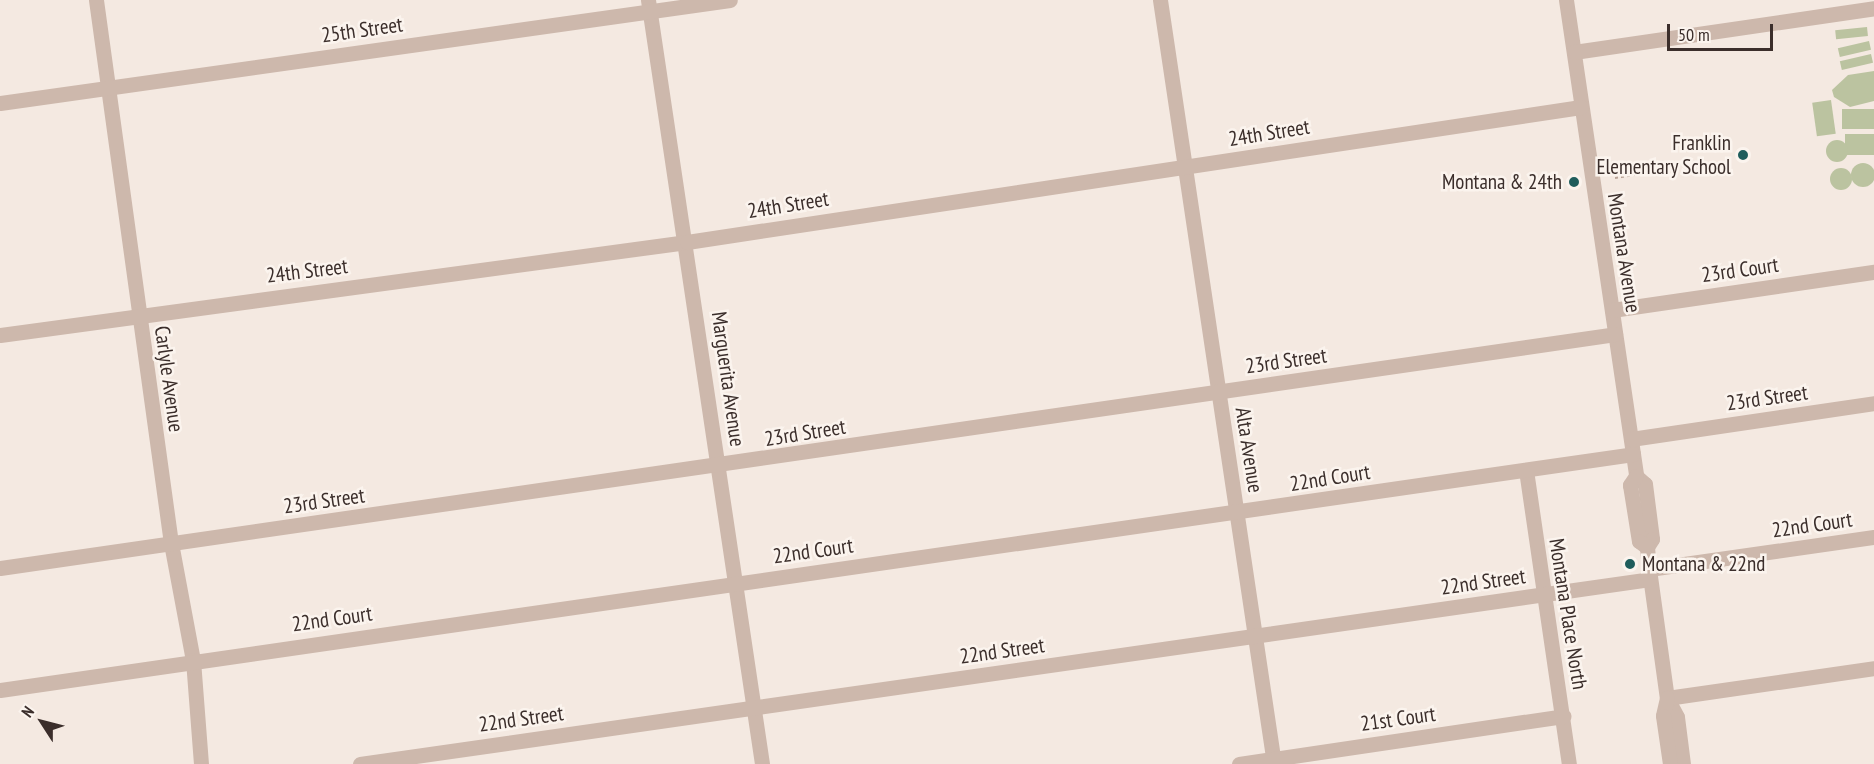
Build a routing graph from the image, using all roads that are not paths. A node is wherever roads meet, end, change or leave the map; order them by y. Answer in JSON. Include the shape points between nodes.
{"nodes":[{"id":1,"x":96,"y":0,"type":"edge"},
{"id":2,"x":730,"y":0,"type":"edge"},
{"id":3,"x":1160,"y":0,"type":"edge"},
{"id":4,"x":1566,"y":0,"type":"edge"},
{"id":5,"x":649,"y":6,"type":"edge"},
{"id":6,"x":1874,"y":8,"type":"edge"},
{"id":7,"x":1574,"y":52,"type":"junction"},
{"id":8,"x":107,"y":87,"type":"junction"},
{"id":9,"x":0,"y":103,"type":"edge"},
{"id":10,"x":1581,"y":107,"type":"junction"},
{"id":11,"x":1187,"y":166,"type":"junction"},
{"id":12,"x":687,"y":242,"type":"junction"},
{"id":13,"x":1874,"y":272,"type":"edge"},
{"id":14,"x":1612,"y":310,"type":"junction"},
{"id":15,"x":139,"y":314,"type":"junction"},
{"id":16,"x":0,"y":334,"type":"edge"},
{"id":17,"x":1615,"y":334,"type":"junction"},
{"id":18,"x":1219,"y":392,"type":"junction"},
{"id":19,"x":1874,"y":403,"type":"edge"},
{"id":20,"x":1632,"y":447,"type":"junction"},
{"id":21,"x":720,"y":468,"type":"junction"},
{"id":22,"x":1526,"y":470,"type":"junction"},
{"id":23,"x":1237,"y":513,"type":"junction"},
{"id":24,"x":1874,"y":537,"type":"edge"},
{"id":25,"x":171,"y":543,"type":"junction"},
{"id":26,"x":0,"y":568,"type":"edge"},
{"id":27,"x":1649,"y":574,"type":"junction"},
{"id":28,"x":736,"y":583,"type":"junction"},
{"id":29,"x":1543,"y":595,"type":"junction"},
{"id":30,"x":1255,"y":637,"type":"junction"},
{"id":31,"x":193,"y":660,"type":"junction"},
{"id":32,"x":1874,"y":668,"type":"edge"},
{"id":33,"x":0,"y":690,"type":"edge"},
{"id":34,"x":1667,"y":698,"type":"junction"},
{"id":35,"x":754,"y":707,"type":"junction"},
{"id":36,"x":1563,"y":716,"type":"junction"},
{"id":37,"x":1274,"y":761,"type":"edge"},
{"id":38,"x":201,"y":764,"type":"edge"},
{"id":39,"x":360,"y":764,"type":"edge"},
{"id":40,"x":762,"y":764,"type":"edge"},
{"id":41,"x":1239,"y":764,"type":"edge"},
{"id":42,"x":1569,"y":764,"type":"edge"},
{"id":43,"x":1670,"y":764,"type":"edge"},
{"id":44,"x":1683,"y":764,"type":"edge"}],
"edges":[{"from":1,"to":8,"type":"street","name":"Carlyle Avenue"},
{"from":2,"to":5,"type":"street","name":"25th Street"},
{"from":3,"to":11,"type":"street","name":"Alta Avenue"},
{"from":4,"to":7,"type":"street","name":"Montana Avenue"},
{"from":5,"to":8,"type":"street","name":"25th Street"},
{"from":5,"to":12,"type":"street","name":"Marguerita Avenue"},
{"from":6,"to":7,"type":"street"},
{"from":7,"to":10,"type":"street","name":"Montana Avenue"},
{"from":8,"to":9,"type":"street","name":"25th Street"},
{"from":8,"to":15,"type":"street","name":"Carlyle Avenue"},
{"from":10,"to":11,"type":"street","name":"24th Street"},
{"from":10,"to":14,"type":"street","name":"Montana Avenue"},
{"from":11,"to":12,"type":"street","name":"24th Street"},
{"from":11,"to":18,"type":"street","name":"Alta Avenue"},
{"from":12,"to":15,"type":"street","name":"24th Street"},
{"from":12,"to":21,"type":"street","name":"Marguerita Avenue"},
{"from":13,"to":14,"type":"street","name":"23rd Court"},
{"from":14,"to":17,"type":"street","name":"Montana Avenue"},
{"from":15,"to":16,"type":"street","name":"24th Street"},
{"from":15,"to":25,"type":"street","name":"Carlyle Avenue"},
{"from":17,"to":18,"type":"street","name":"23rd Street"},
{"from":17,"to":20,"type":"street","name":"Montana Avenue"},
{"from":18,"to":21,"type":"street","name":"23rd Street"},
{"from":18,"to":23,"type":"street","name":"Alta Avenue"},
{"from":19,"to":20,"type":"street","name":"23rd Street"},
{"from":20,"to":22,"type":"street","name":"22nd Court"},
{"from":20,"to":27,"type":"street","name":"Montana Avenue","via":[[1636,476],[1645,484],[1652,539],[1647,547]]},
{"from":21,"to":25,"type":"street","name":"23rd Street"},
{"from":21,"to":28,"type":"street","name":"Marguerita Avenue"},
{"from":22,"to":23,"type":"street","name":"22nd Court"},
{"from":22,"to":29,"type":"street","name":"Montana Place North"},
{"from":23,"to":28,"type":"street","name":"22nd Court"},
{"from":23,"to":30,"type":"street","name":"Alta Avenue"},
{"from":24,"to":27,"type":"street","name":"22nd Court"},
{"from":25,"to":26,"type":"street","name":"23rd Street"},
{"from":25,"to":31,"type":"street","name":"Carlyle Avenue"},
{"from":27,"to":29,"type":"street","name":"22nd Street"},
{"from":27,"to":34,"type":"street","name":"Montana Avenue"},
{"from":28,"to":31,"type":"street","name":"22nd Court"},
{"from":28,"to":35,"type":"street","name":"Marguerita Avenue"},
{"from":29,"to":30,"type":"street","name":"22nd Street"},
{"from":29,"to":36,"type":"street","name":"Montana Place North"},
{"from":30,"to":35,"type":"street","name":"22nd Street"},
{"from":30,"to":37,"type":"street","name":"Alta Avenue"},
{"from":31,"to":33,"type":"street","name":"22nd Court"},
{"from":31,"to":38,"type":"street","name":"Carlyle Avenue"},
{"from":32,"to":34,"type":"street"},
{"from":34,"to":43,"type":"street","name":"Montana Avenue","via":[[1663,716]]},
{"from":34,"to":44,"type":"street","name":"Montana Avenue","via":[[1677,717]]},
{"from":35,"to":39,"type":"street","name":"22nd Street"},
{"from":35,"to":40,"type":"street","name":"Marguerita Avenue"},
{"from":36,"to":37,"type":"street","name":"21st Court"},
{"from":36,"to":42,"type":"street","name":"Montana Place North"},
{"from":37,"to":41,"type":"street","name":"21st Court"}]}
